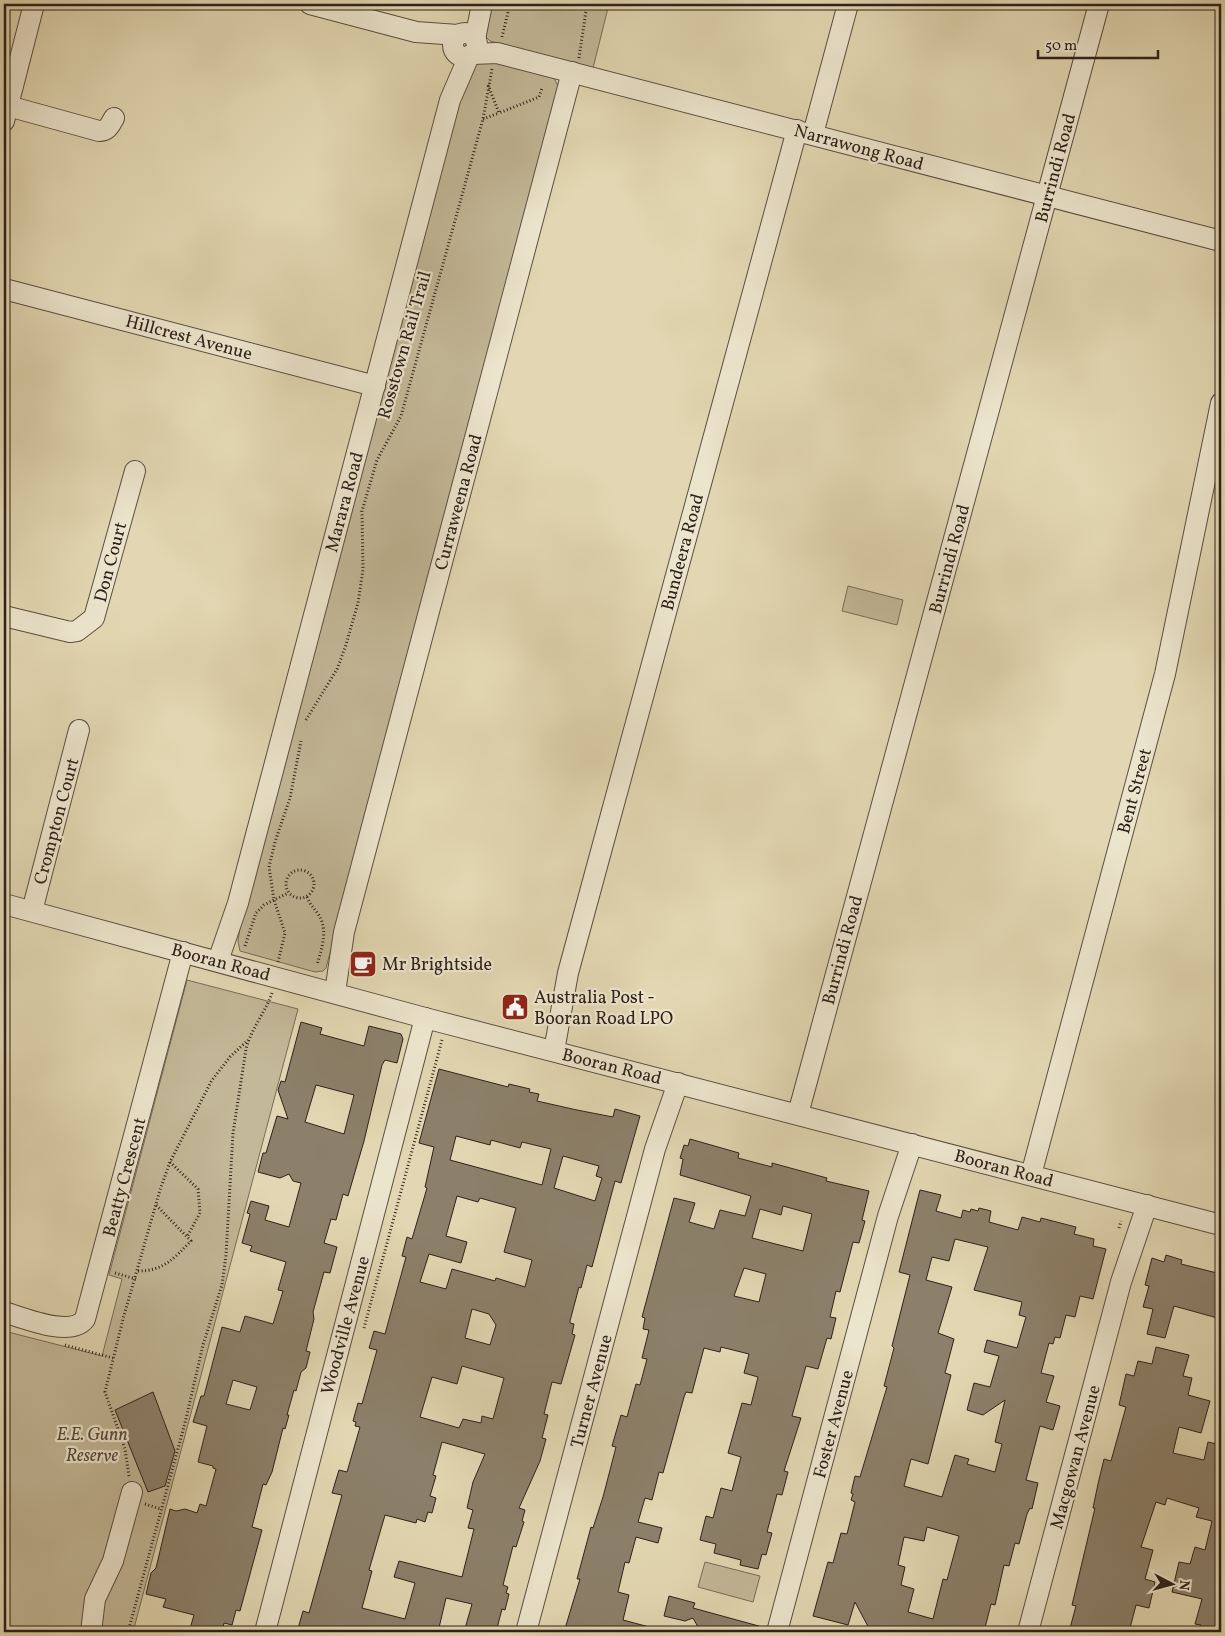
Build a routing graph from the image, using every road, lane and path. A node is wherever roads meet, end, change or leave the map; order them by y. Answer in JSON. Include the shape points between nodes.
{"nodes":[{"id":1,"x":34,"y":4,"type":"edge"},
{"id":2,"x":310,"y":4,"type":"edge"},
{"id":3,"x":473,"y":4,"type":"edge"},
{"id":4,"x":482,"y":4,"type":"edge"},
{"id":5,"x":510,"y":4,"type":"edge"},
{"id":6,"x":587,"y":4,"type":"edge"},
{"id":7,"x":848,"y":4,"type":"edge"},
{"id":8,"x":1099,"y":4,"type":"edge"},
{"id":9,"x":504,"y":32,"type":"dead end"},
{"id":10,"x":465,"y":45,"type":"junction"},
{"id":11,"x":577,"y":73,"type":"junction"},
{"id":12,"x":490,"y":74,"type":"dead end"},
{"id":13,"x":488,"y":85,"type":"junction"},
{"id":14,"x":542,"y":88,"type":"dead end"},
{"id":15,"x":499,"y":113,"type":"junction"},
{"id":16,"x":6,"y":114,"type":"edge"},
{"id":17,"x":114,"y":118,"type":"dead end"},
{"id":18,"x":483,"y":119,"type":"junction"},
{"id":19,"x":805,"y":132,"type":"junction"},
{"id":20,"x":1047,"y":196,"type":"junction"},
{"id":21,"x":1221,"y":241,"type":"edge"},
{"id":22,"x":4,"y":289,"type":"edge"},
{"id":23,"x":375,"y":386,"type":"junction"},
{"id":24,"x":1221,"y":403,"type":"edge"},
{"id":25,"x":135,"y":470,"type":"dead end"},
{"id":26,"x":4,"y":616,"type":"edge"},
{"id":27,"x":303,"y":727,"type":"dead end"},
{"id":28,"x":79,"y":730,"type":"dead end"},
{"id":29,"x":301,"y":736,"type":"dead end"},
{"id":30,"x":288,"y":893,"type":"junction"},
{"id":31,"x":307,"y":897,"type":"junction"},
{"id":32,"x":274,"y":900,"type":"junction"},
{"id":33,"x":4,"y":904,"type":"edge"},
{"id":34,"x":32,"y":911,"type":"junction"},
{"id":35,"x":244,"y":946,"type":"dead end"},
{"id":36,"x":183,"y":952,"type":"junction"},
{"id":37,"x":223,"y":962,"type":"junction"},
{"id":38,"x":278,"y":962,"type":"dead end"},
{"id":39,"x":317,"y":965,"type":"dead end"},
{"id":40,"x":272,"y":990,"type":"dead end"},
{"id":41,"x":329,"y":991,"type":"junction"},
{"id":42,"x":426,"y":1018,"type":"junction"},
{"id":43,"x":248,"y":1040,"type":"junction"},
{"id":44,"x":548,"y":1050,"type":"junction"},
{"id":45,"x":672,"y":1082,"type":"junction"},
{"id":46,"x":798,"y":1114,"type":"junction"},
{"id":47,"x":907,"y":1143,"type":"junction"},
{"id":48,"x":170,"y":1162,"type":"junction"},
{"id":49,"x":1031,"y":1175,"type":"junction"},
{"id":50,"x":1142,"y":1204,"type":"junction"},
{"id":51,"x":156,"y":1206,"type":"junction"},
{"id":52,"x":1221,"y":1225,"type":"edge"},
{"id":53,"x":186,"y":1237,"type":"junction"},
{"id":54,"x":99,"y":1268,"type":"junction"},
{"id":55,"x":138,"y":1270,"type":"junction"},
{"id":56,"x":136,"y":1279,"type":"junction"},
{"id":57,"x":4,"y":1312,"type":"edge"},
{"id":58,"x":132,"y":1492,"type":"junction"},
{"id":59,"x":161,"y":1509,"type":"junction"},
{"id":60,"x":91,"y":1632,"type":"edge"},
{"id":61,"x":128,"y":1632,"type":"edge"},
{"id":62,"x":265,"y":1632,"type":"edge"},
{"id":63,"x":526,"y":1632,"type":"edge"},
{"id":64,"x":777,"y":1632,"type":"edge"},
{"id":65,"x":1028,"y":1632,"type":"edge"}],
"edges":[{"from":1,"to":16,"type":"street"},
{"from":2,"to":10,"type":"street","name":"Narrawong Road"},
{"from":3,"to":10,"type":"street","name":"Marara Road"},
{"from":4,"to":10,"type":"street","name":"Marara Road"},
{"from":5,"to":9,"type":"path"},
{"from":6,"to":11,"type":"path"},
{"from":7,"to":19,"type":"street","name":"Bundeera Road"},
{"from":8,"to":20,"type":"street","name":"Burrindi Road"},
{"from":10,"to":11,"type":"street","name":"Narrawong Road"},
{"from":10,"to":23,"type":"street","name":"Marara Road"},
{"from":11,"to":19,"type":"street","name":"Narrawong Road"},
{"from":11,"to":41,"type":"street","name":"Curraweena Road","via":[[344,932],[330,969]]},
{"from":12,"to":13,"type":"path","name":"Rosstown Rail Trail"},
{"from":13,"to":15,"type":"path"},
{"from":13,"to":18,"type":"path","name":"Rosstown Rail Trail"},
{"from":14,"to":15,"type":"path","via":[[539,96]]},
{"from":15,"to":18,"type":"path"},
{"from":16,"to":17,"type":"street","via":[[99,131],[105,131]]},
{"from":18,"to":27,"type":"path","name":"Rosstown Rail Trail","via":[[401,416],[377,460],[362,511],[363,570],[358,603],[345,648],[337,669]]},
{"from":19,"to":20,"type":"street","name":"Narrawong Road"},
{"from":19,"to":44,"type":"street","name":"Bundeera Road"},
{"from":20,"to":21,"type":"street","name":"Narrawong Road"},
{"from":20,"to":46,"type":"street","name":"Burrindi Road"},
{"from":22,"to":23,"type":"street","name":"Hillcrest Avenue"},
{"from":23,"to":37,"type":"street","name":"Marara Road","via":[[238,903],[226,934]]},
{"from":24,"to":49,"type":"street","name":"Bent Street","via":[[1165,674]]},
{"from":25,"to":26,"type":"street","name":"Don Court","via":[[94,618],[77,631],[70,632]]},
{"from":28,"to":34,"type":"street","name":"Crompton Court"},
{"from":29,"to":32,"type":"path","via":[[290,798],[271,856]]},
{"from":30,"to":31,"type":"path","via":[[299,899]]},
{"from":30,"to":31,"type":"path","via":[[289,875],[302,870],[311,876],[314,884]]},
{"from":30,"to":32,"type":"path"},
{"from":31,"to":39,"type":"path","via":[[323,928]]},
{"from":32,"to":35,"type":"path","via":[[256,913]]},
{"from":32,"to":38,"type":"path","via":[[285,934]]},
{"from":33,"to":34,"type":"street","name":"Booran Road"},
{"from":34,"to":36,"type":"street","name":"Booran Road"},
{"from":36,"to":37,"type":"street","name":"Booran Road"},
{"from":36,"to":54,"type":"street","name":"Beatty Crescent"},
{"from":37,"to":41,"type":"street","name":"Booran Road"},
{"from":40,"to":43,"type":"path","via":[[264,1013]]},
{"from":41,"to":42,"type":"street","name":"Booran Road"},
{"from":42,"to":44,"type":"street","name":"Booran Road"},
{"from":42,"to":62,"type":"street","name":"Woodville Avenue"},
{"from":43,"to":48,"type":"path","via":[[230,1056],[212,1080]]},
{"from":43,"to":59,"type":"path","via":[[233,1133],[223,1278]]},
{"from":44,"to":45,"type":"street","name":"Booran Road"},
{"from":45,"to":46,"type":"street","name":"Booran Road"},
{"from":45,"to":63,"type":"street","name":"Turner Avenue"},
{"from":46,"to":47,"type":"street","name":"Booran Road"},
{"from":47,"to":49,"type":"street","name":"Booran Road"},
{"from":47,"to":64,"type":"street","name":"Foster Avenue","via":[[896,1163],[888,1216]]},
{"from":48,"to":51,"type":"path"},
{"from":48,"to":53,"type":"path","via":[[198,1189],[200,1213]]},
{"from":49,"to":50,"type":"street","name":"Booran Road"},
{"from":50,"to":52,"type":"street","name":"Booran Road"},
{"from":50,"to":65,"type":"street","name":"Macgowan Avenue","via":[[1131,1224],[1121,1282]]},
{"from":51,"to":53,"type":"path"},
{"from":51,"to":55,"type":"path"},
{"from":53,"to":55,"type":"path","via":[[191,1241],[170,1264]]},
{"from":54,"to":56,"type":"path"},
{"from":54,"to":57,"type":"street","name":"Beatty Crescent","via":[[81,1324],[61,1328]]},
{"from":55,"to":56,"type":"path"},
{"from":56,"to":58,"type":"path","via":[[105,1392],[125,1449]]},
{"from":58,"to":59,"type":"path","via":[[146,1505]]},
{"from":58,"to":60,"type":"street","via":[[113,1561],[95,1598]]},
{"from":59,"to":61,"type":"path"}]}
